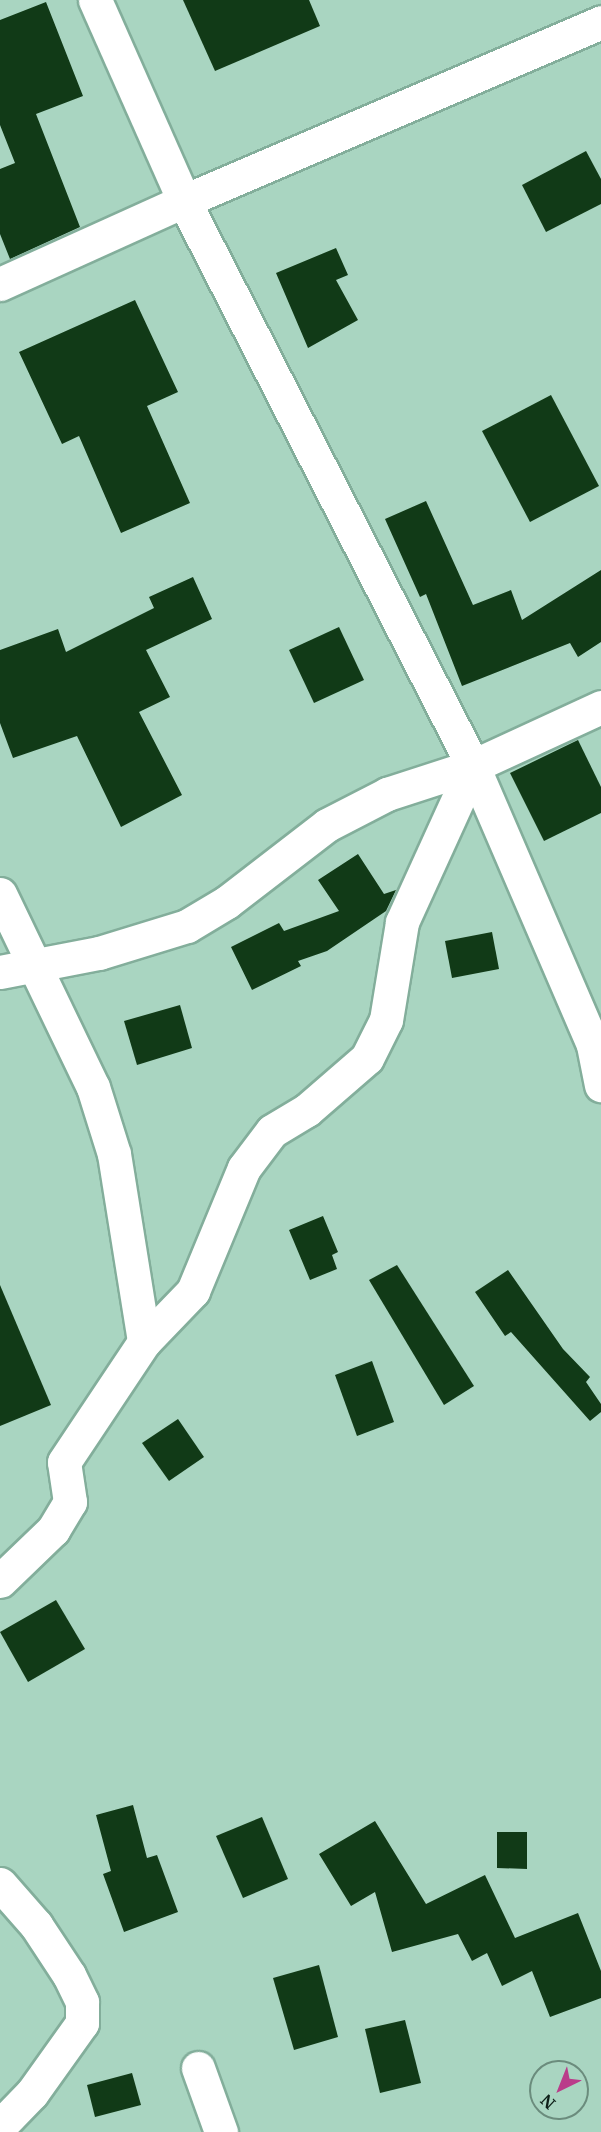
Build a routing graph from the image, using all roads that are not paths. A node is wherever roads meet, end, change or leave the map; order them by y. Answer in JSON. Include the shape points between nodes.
{"nodes":[{"id":1,"x":95,"y":0,"type":"edge"},
{"id":2,"x":601,"y":22,"type":"edge"},
{"id":3,"x":184,"y":201,"type":"junction"},
{"id":4,"x":0,"y":284,"type":"edge"},
{"id":5,"x":601,"y":707,"type":"edge"},
{"id":6,"x":473,"y":766,"type":"junction"},
{"id":7,"x":0,"y":894,"type":"edge"},
{"id":8,"x":36,"y":964,"type":"junction"},
{"id":9,"x":0,"y":972,"type":"edge"},
{"id":10,"x":601,"y":1085,"type":"edge"},
{"id":11,"x":144,"y":1342,"type":"junction"},
{"id":12,"x":0,"y":1581,"type":"edge"},
{"id":13,"x":0,"y":1884,"type":"edge"},
{"id":14,"x":198,"y":2068,"type":"dead end"},
{"id":15,"x":0,"y":2126,"type":"edge"},
{"id":16,"x":220,"y":2132,"type":"edge"}],
"edges":[{"from":1,"to":3,"type":"street"},
{"from":2,"to":3,"type":"street"},
{"from":3,"to":4,"type":"street"},
{"from":3,"to":6,"type":"street"},
{"from":5,"to":6,"type":"street"},
{"from":6,"to":8,"type":"street","via":[[387,794],[327,825],[228,902],[187,926],[99,953]]},
{"from":6,"to":10,"type":"street","via":[[593,1045]]},
{"from":6,"to":11,"type":"street","via":[[402,922],[386,1020],[367,1058],[307,1110],[272,1131],[244,1168],[193,1291]]},
{"from":7,"to":8,"type":"street"},
{"from":8,"to":9,"type":"street"},
{"from":8,"to":11,"type":"street","via":[[93,1087],[114,1154]]},
{"from":11,"to":12,"type":"street","via":[[64,1461],[70,1502],[53,1530]]},
{"from":13,"to":15,"type":"street","via":[[36,1925],[82,2002],[82,2023],[32,2093]]},
{"from":14,"to":16,"type":"street"}]}
